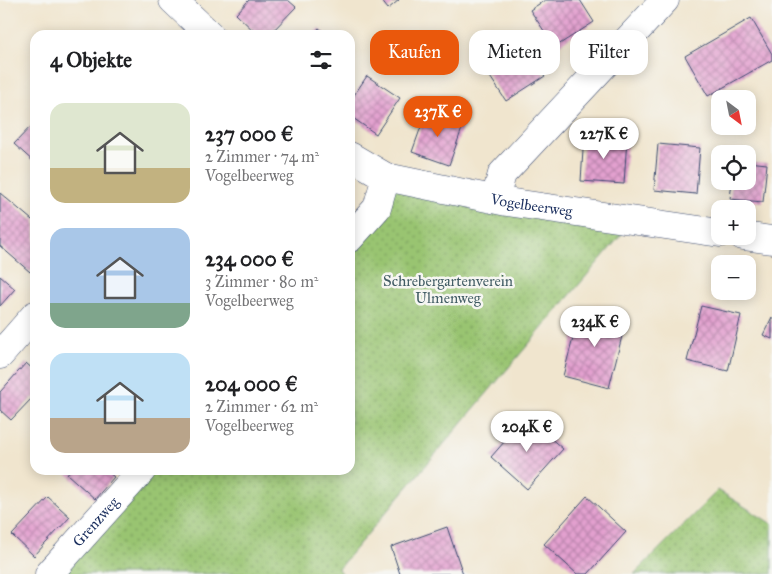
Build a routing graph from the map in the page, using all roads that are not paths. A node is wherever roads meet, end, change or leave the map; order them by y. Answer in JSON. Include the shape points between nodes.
{"nodes":[{"id":1,"x":173,"y":0,"type":"edge"},
{"id":2,"x":665,"y":0,"type":"edge"},
{"id":3,"x":205,"y":30,"type":"edge"},
{"id":4,"x":355,"y":159,"type":"edge"},
{"id":5,"x":386,"y":177,"type":"junction"},
{"id":6,"x":495,"y":199,"type":"junction"},
{"id":7,"x":355,"y":232,"type":"edge"},
{"id":8,"x":711,"y":232,"type":"edge"},
{"id":9,"x":756,"y":238,"type":"edge"},
{"id":10,"x":772,"y":240,"type":"edge"},
{"id":11,"x":30,"y":322,"type":"edge"},
{"id":12,"x":0,"y":355,"type":"edge"},
{"id":13,"x":138,"y":475,"type":"edge"},
{"id":14,"x":49,"y":574,"type":"edge"}],
"edges":[{"from":1,"to":3,"type":"street"},
{"from":2,"to":6,"type":"street","via":[[502,174]]},
{"from":4,"to":5,"type":"street","name":"Vogelbeerweg"},
{"from":5,"to":6,"type":"street","name":"Vogelbeerweg"},
{"from":5,"to":7,"type":"street","via":[[377,208]]},
{"from":6,"to":8,"type":"street","name":"Vogelbeerweg"},
{"from":9,"to":10,"type":"street"},
{"from":11,"to":12,"type":"street"},
{"from":13,"to":14,"type":"street","name":"Grenzweg"}]}
